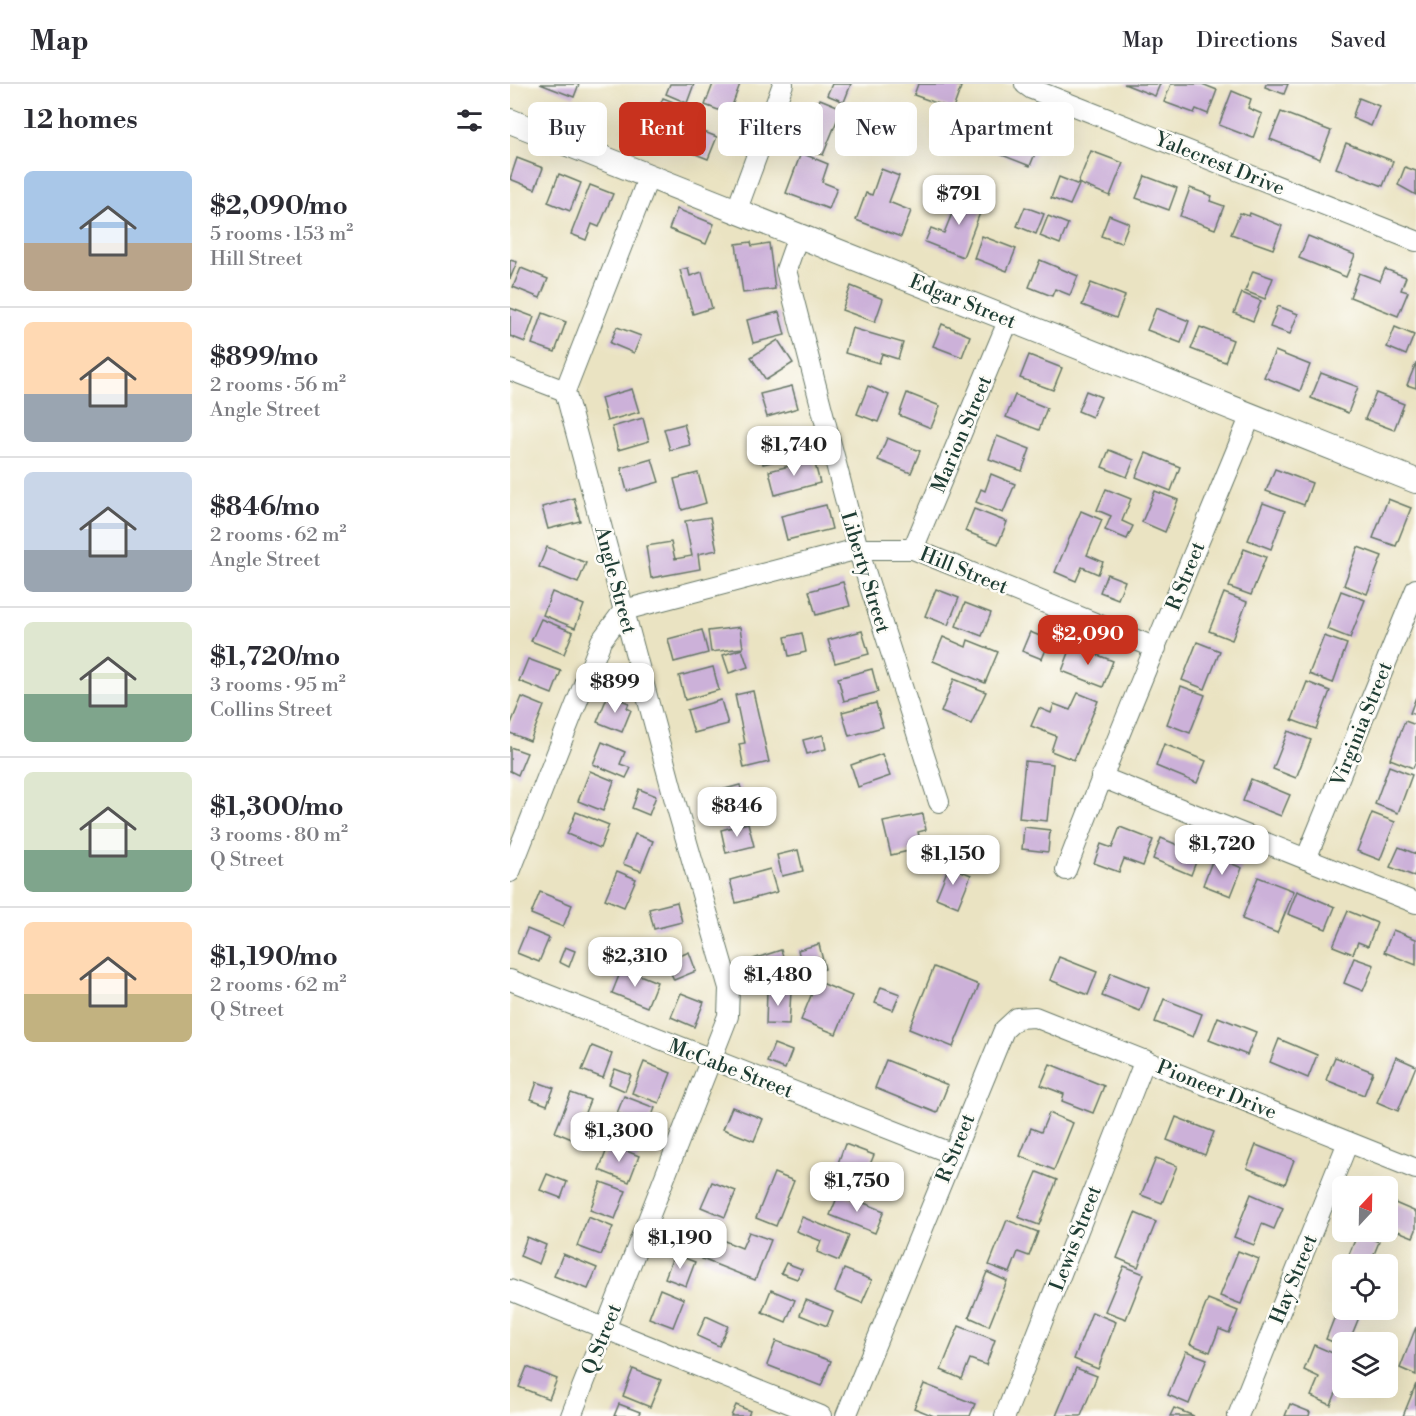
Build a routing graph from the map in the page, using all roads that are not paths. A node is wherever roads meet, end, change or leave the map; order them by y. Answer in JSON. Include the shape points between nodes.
{"nodes":[{"id":1,"x":783,"y":84,"type":"edge"},
{"id":2,"x":1025,"y":84,"type":"edge"},
{"id":3,"x":510,"y":121,"type":"edge"},
{"id":4,"x":649,"y":176,"type":"junction"},
{"id":5,"x":736,"y":212,"type":"junction"},
{"id":6,"x":798,"y":236,"type":"junction"},
{"id":7,"x":1416,"y":241,"type":"edge"},
{"id":8,"x":1009,"y":319,"type":"junction"},
{"id":9,"x":510,"y":370,"type":"edge"},
{"id":10,"x":565,"y":391,"type":"junction"},
{"id":11,"x":1251,"y":415,"type":"junction"},
{"id":12,"x":1416,"y":481,"type":"edge"},
{"id":13,"x":858,"y":549,"type":"junction"},
{"id":14,"x":913,"y":549,"type":"junction"},
{"id":15,"x":1416,"y":589,"type":"edge"},
{"id":16,"x":624,"y":610,"type":"junction"},
{"id":17,"x":1156,"y":648,"type":"junction"},
{"id":18,"x":1101,"y":777,"type":"junction"},
{"id":19,"x":939,"y":802,"type":"dead end"},
{"id":20,"x":1306,"y":859,"type":"junction"},
{"id":21,"x":1066,"y":870,"type":"dead end"},
{"id":22,"x":510,"y":872,"type":"edge"},
{"id":23,"x":1416,"y":903,"type":"edge"},
{"id":24,"x":510,"y":981,"type":"edge"},
{"id":25,"x":1017,"y":1018,"type":"joint"},
{"id":26,"x":710,"y":1060,"type":"junction"},
{"id":27,"x":1145,"y":1060,"type":"junction"},
{"id":28,"x":1348,"y":1142,"type":"junction"},
{"id":29,"x":953,"y":1154,"type":"junction"},
{"id":30,"x":1416,"y":1169,"type":"edge"},
{"id":31,"x":510,"y":1290,"type":"edge"},
{"id":32,"x":606,"y":1328,"type":"junction"},
{"id":33,"x":571,"y":1416,"type":"edge"},
{"id":34,"x":821,"y":1416,"type":"edge"},
{"id":35,"x":846,"y":1416,"type":"edge"},
{"id":36,"x":1005,"y":1416,"type":"edge"},
{"id":37,"x":1238,"y":1416,"type":"edge"}],
"edges":[{"from":1,"to":5,"type":"street"},
{"from":2,"to":7,"type":"street","name":"Yalecrest Drive"},
{"from":3,"to":4,"type":"street","name":"Edgar Street"},
{"from":4,"to":5,"type":"street","name":"Edgar Street"},
{"from":4,"to":10,"type":"street"},
{"from":5,"to":6,"type":"street","name":"Edgar Street"},
{"from":6,"to":8,"type":"street","name":"Edgar Street"},
{"from":6,"to":13,"type":"street","name":"Liberty Street","via":[[786,270]]},
{"from":8,"to":11,"type":"street","name":"Edgar Street"},
{"from":8,"to":14,"type":"street","name":"Marion Street"},
{"from":9,"to":10,"type":"street"},
{"from":10,"to":16,"type":"street","name":"Angle Street"},
{"from":11,"to":12,"type":"street","name":"Edgar Street"},
{"from":11,"to":17,"type":"street","name":"R Street"},
{"from":13,"to":14,"type":"street","name":"Hill Street"},
{"from":13,"to":16,"type":"street","name":"Hill Street"},
{"from":13,"to":19,"type":"street","name":"Liberty Street"},
{"from":14,"to":17,"type":"street","name":"Hill Street"},
{"from":15,"to":20,"type":"street","name":"Virginia Street"},
{"from":16,"to":22,"type":"street","via":[[601,641]]},
{"from":16,"to":26,"type":"street","name":"Angle Street","via":[[729,988],[728,1016]]},
{"from":17,"to":18,"type":"street","name":"R Street"},
{"from":18,"to":20,"type":"street"},
{"from":18,"to":21,"type":"street","name":"R Street"},
{"from":20,"to":23,"type":"street"},
{"from":24,"to":26,"type":"street","name":"McCabe Street"},
{"from":25,"to":27,"type":"street","name":"Pioneer Drive","via":[[1035,1017]]},
{"from":25,"to":29,"type":"street","name":"R Street","via":[[1004,1030]]},
{"from":26,"to":29,"type":"street","name":"McCabe Street"},
{"from":26,"to":32,"type":"street","name":"Q Street"},
{"from":27,"to":28,"type":"street","name":"Pioneer Drive"},
{"from":27,"to":36,"type":"street","name":"Lewis Street"},
{"from":28,"to":30,"type":"street","name":"Pioneer Drive"},
{"from":28,"to":37,"type":"street","name":"Hay Street"},
{"from":29,"to":35,"type":"street","name":"R Street"},
{"from":31,"to":32,"type":"street"},
{"from":32,"to":33,"type":"street","name":"Q Street"},
{"from":32,"to":34,"type":"street"}]}
